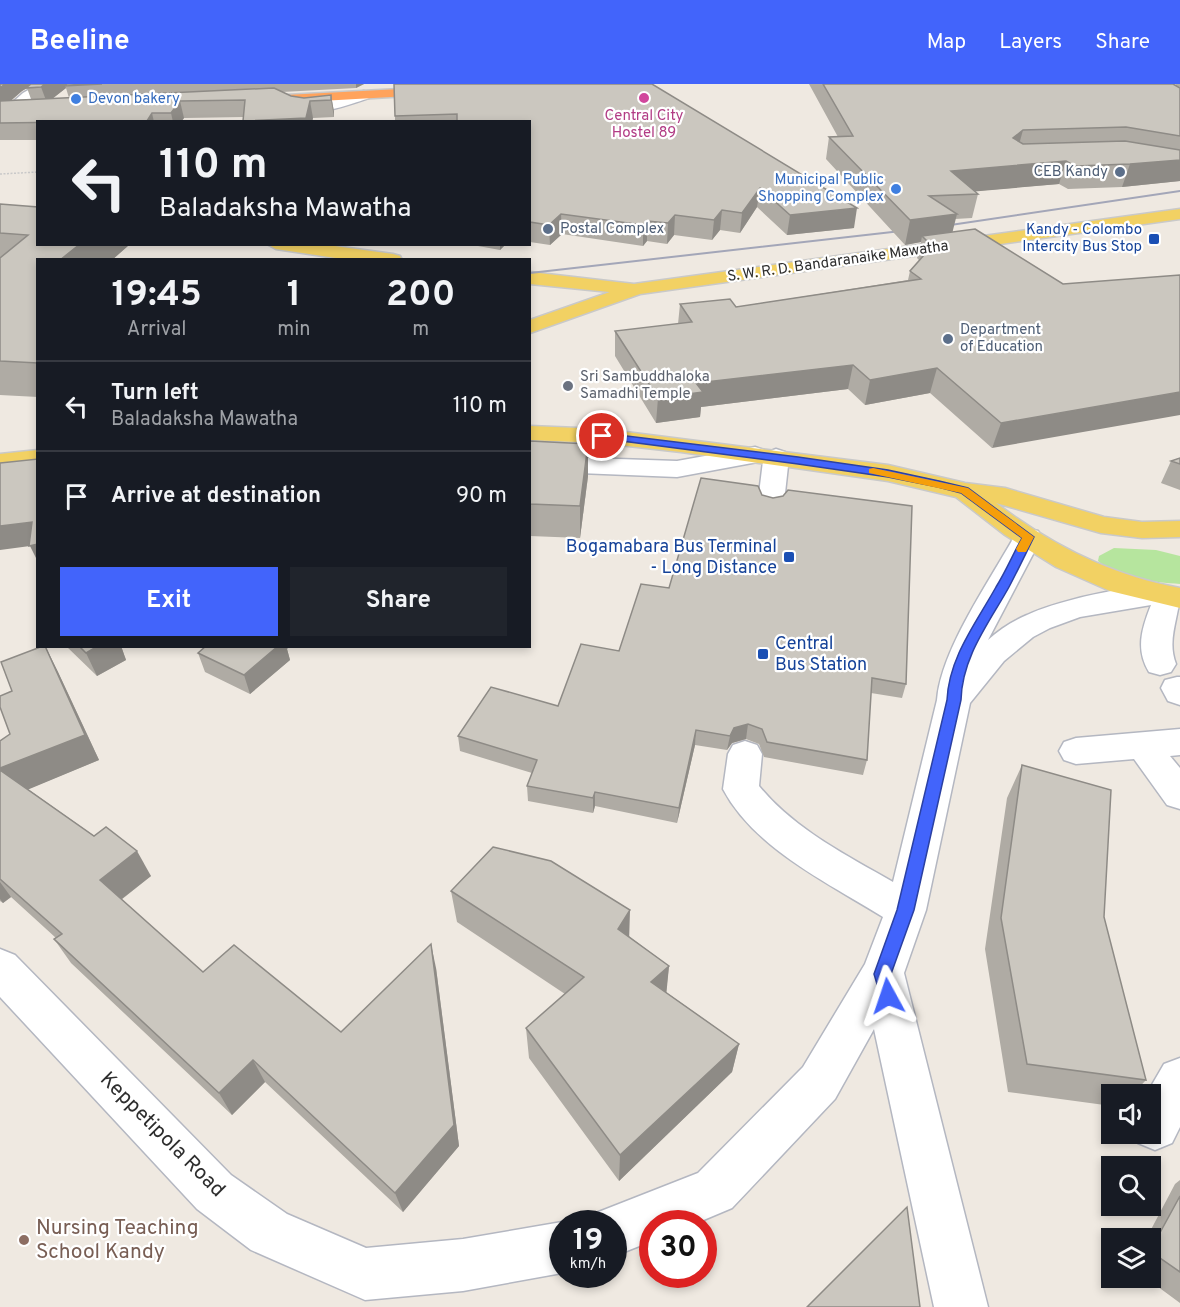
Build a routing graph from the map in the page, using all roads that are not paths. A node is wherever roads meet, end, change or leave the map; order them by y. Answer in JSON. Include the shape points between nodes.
{"nodes":[{"id":1,"x":48,"y":84,"type":"edge"},
{"id":2,"x":456,"y":90,"type":"edge"},
{"id":3,"x":364,"y":95,"type":"joint"},
{"id":4,"x":275,"y":99,"type":"edge"},
{"id":5,"x":30,"y":111,"type":"edge"},
{"id":6,"x":5,"y":112,"type":"edge"},
{"id":7,"x":1180,"y":214,"type":"edge"},
{"id":8,"x":1126,"y":222,"type":"junction"},
{"id":9,"x":1180,"y":228,"type":"edge"},
{"id":10,"x":291,"y":246,"type":"edge"},
{"id":11,"x":378,"y":258,"type":"edge"},
{"id":12,"x":531,"y":278,"type":"edge"},
{"id":13,"x":719,"y":279,"type":"junction"},
{"id":14,"x":531,"y":289,"type":"edge"},
{"id":15,"x":638,"y":289,"type":"junction"},
{"id":16,"x":602,"y":300,"type":"junction"},
{"id":17,"x":531,"y":327,"type":"edge"},
{"id":18,"x":531,"y":344,"type":"edge"},
{"id":19,"x":531,"y":433,"type":"edge"},
{"id":20,"x":765,"y":456,"type":"junction"},
{"id":21,"x":36,"y":457,"type":"edge"},
{"id":22,"x":0,"y":462,"type":"edge"},
{"id":23,"x":531,"y":464,"type":"edge"},
{"id":24,"x":964,"y":491,"type":"junction"},
{"id":25,"x":771,"y":502,"type":"edge"},
{"id":26,"x":1180,"y":529,"type":"edge"},
{"id":27,"x":1028,"y":537,"type":"junction"},
{"id":28,"x":1180,"y":549,"type":"edge"},
{"id":29,"x":1168,"y":596,"type":"edge"},
{"id":30,"x":1174,"y":675,"type":"edge"},
{"id":31,"x":954,"y":700,"type":"junction"},
{"id":32,"x":1180,"y":742,"type":"edge"},
{"id":33,"x":1143,"y":745,"type":"junction"},
{"id":34,"x":1076,"y":751,"type":"dead end"},
{"id":35,"x":745,"y":754,"type":"dead end"},
{"id":36,"x":1180,"y":795,"type":"edge"},
{"id":37,"x":906,"y":910,"type":"junction"},
{"id":38,"x":0,"y":968,"type":"edge"},
{"id":39,"x":883,"y":974,"type":"junction"},
{"id":40,"x":1180,"y":1080,"type":"edge"},
{"id":41,"x":1161,"y":1115,"type":"edge"},
{"id":42,"x":627,"y":1226,"type":"edge"},
{"id":43,"x":549,"y":1250,"type":"edge"},
{"id":44,"x":961,"y":1307,"type":"edge"}],
"edges":[{"from":1,"to":6,"type":"street"},
{"from":2,"to":3,"type":"highway"},
{"from":3,"to":4,"type":"street","via":[[341,105],[301,108]]},
{"from":5,"to":6,"type":"highway"},
{"from":7,"to":8,"type":"main road","name":"S. W. R. D. Bandaranaike Mawatha"},
{"from":8,"to":9,"type":"main road"},
{"from":8,"to":13,"type":"main road","name":"S. W. R. D. Bandaranaike Mawatha"},
{"from":10,"to":11,"type":"main road"},
{"from":12,"to":15,"type":"main road"},
{"from":13,"to":15,"type":"main road","name":"S. W. R. D. Bandaranaike Mawatha"},
{"from":13,"to":18,"type":"main road","via":[[590,327]]},
{"from":14,"to":16,"type":"main road"},
{"from":15,"to":16,"type":"main road"},
{"from":16,"to":17,"type":"main road"},
{"from":19,"to":20,"type":"main road","via":[[602,436]]},
{"from":20,"to":23,"type":"street","via":[[677,469]]},
{"from":20,"to":24,"type":"main road","via":[[888,473]]},
{"from":20,"to":25,"type":"street"},
{"from":21,"to":22,"type":"main road"},
{"from":24,"to":26,"type":"main road","via":[[1005,496],[1101,525]]},
{"from":24,"to":27,"type":"main road"},
{"from":27,"to":28,"type":"main road"},
{"from":27,"to":29,"type":"main road","via":[[1097,577]]},
{"from":27,"to":31,"type":"street","via":[[963,657],[954,683]]},
{"from":29,"to":30,"type":"street","via":[[1158,629],[1156,657]]},
{"from":29,"to":31,"type":"street","via":[[1073,609],[1031,624],[1004,643]]},
{"from":31,"to":37,"type":"street"},
{"from":32,"to":33,"type":"street"},
{"from":33,"to":34,"type":"street"},
{"from":33,"to":36,"type":"street"},
{"from":35,"to":37,"type":"street","via":[[741,789],[755,807],[805,850]]},
{"from":37,"to":39,"type":"street"},
{"from":38,"to":43,"type":"street","name":"Keppetipola Road","via":[[214,1192],[269,1232],[365,1274],[464,1265]]},
{"from":39,"to":42,"type":"street","via":[[819,1083],[715,1191]]},
{"from":39,"to":44,"type":"street"},
{"from":40,"to":41,"type":"street"}]}
